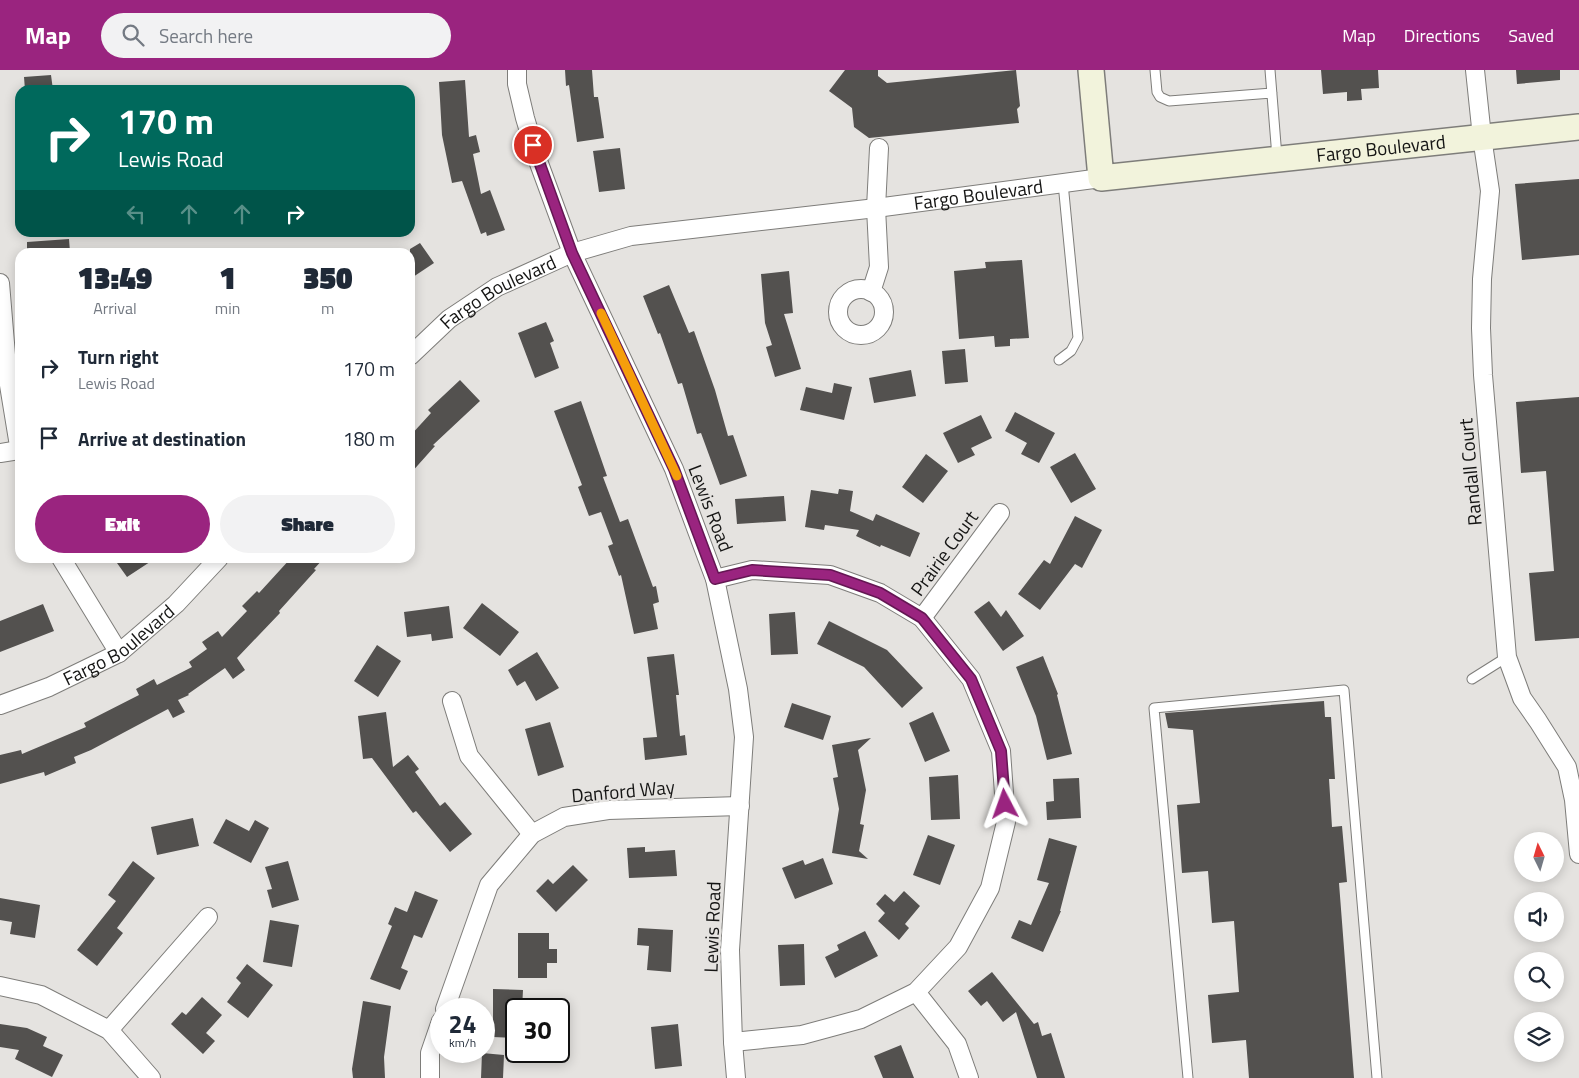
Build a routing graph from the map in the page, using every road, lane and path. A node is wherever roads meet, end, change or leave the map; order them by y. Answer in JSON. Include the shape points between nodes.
{"nodes":[{"id":1,"x":517,"y":70,"type":"edge"},
{"id":2,"x":1092,"y":70,"type":"edge"},
{"id":3,"x":1155,"y":70,"type":"edge"},
{"id":4,"x":1270,"y":70,"type":"edge"},
{"id":5,"x":1475,"y":70,"type":"edge"},
{"id":6,"x":1272,"y":93,"type":"junction"},
{"id":7,"x":1579,"y":128,"type":"edge"},
{"id":8,"x":1482,"y":137,"type":"junction"},
{"id":9,"x":878,"y":148,"type":"dead end"},
{"id":10,"x":1278,"y":159,"type":"junction"},
{"id":11,"x":1101,"y":178,"type":"junction"},
{"id":12,"x":1063,"y":183,"type":"junction"},
{"id":13,"x":876,"y":208,"type":"junction"},
{"id":14,"x":572,"y":253,"type":"junction"},
{"id":15,"x":0,"y":283,"type":"edge"},
{"id":16,"x":871,"y":292,"type":"dead end"},
{"id":17,"x":415,"y":351,"type":"edge"},
{"id":18,"x":1059,"y":360,"type":"dead end"},
{"id":19,"x":15,"y":421,"type":"edge"},
{"id":20,"x":15,"y":452,"type":"edge"},
{"id":21,"x":0,"y":454,"type":"edge"},
{"id":22,"x":1000,"y":513,"type":"dead end"},
{"id":23,"x":64,"y":563,"type":"edge"},
{"id":24,"x":214,"y":563,"type":"edge"},
{"id":25,"x":715,"y":579,"type":"junction"},
{"id":26,"x":922,"y":618,"type":"junction"},
{"id":27,"x":119,"y":653,"type":"junction"},
{"id":28,"x":1507,"y":658,"type":"junction"},
{"id":29,"x":1472,"y":679,"type":"dead end"},
{"id":30,"x":452,"y":701,"type":"dead end"},
{"id":31,"x":0,"y":705,"type":"edge"},
{"id":32,"x":740,"y":806,"type":"junction"},
{"id":33,"x":532,"y":834,"type":"junction"},
{"id":34,"x":1579,"y":854,"type":"edge"},
{"id":35,"x":208,"y":917,"type":"dead end"},
{"id":36,"x":0,"y":986,"type":"edge"},
{"id":37,"x":916,"y":992,"type":"junction"},
{"id":38,"x":449,"y":998,"type":"edge"},
{"id":39,"x":109,"y":1030,"type":"junction"},
{"id":40,"x":733,"y":1042,"type":"junction"},
{"id":41,"x":430,"y":1063,"type":"edge"},
{"id":42,"x":152,"y":1078,"type":"edge"},
{"id":43,"x":430,"y":1078,"type":"edge"},
{"id":44,"x":736,"y":1078,"type":"edge"},
{"id":45,"x":969,"y":1078,"type":"edge"},
{"id":46,"x":1188,"y":1078,"type":"edge"},
{"id":47,"x":1377,"y":1078,"type":"edge"}],
"edges":[{"from":1,"to":14,"type":"street","name":"Lewis Road","via":[[517,84],[537,158]]},
{"from":2,"to":11,"type":"main road"},
{"from":3,"to":6,"type":"lane","via":[[1157,92],[1160,98],[1169,101]]},
{"from":4,"to":6,"type":"lane"},
{"from":5,"to":8,"type":"street","name":"Randall Court"},
{"from":6,"to":10,"type":"lane"},
{"from":7,"to":8,"type":"main road","name":"Fargo Boulevard"},
{"from":8,"to":10,"type":"main road","name":"Fargo Boulevard"},
{"from":8,"to":28,"type":"street","name":"Randall Court","via":[[1490,191],[1482,279],[1483,376]]},
{"from":9,"to":13,"type":"street"},
{"from":10,"to":11,"type":"main road","name":"Fargo Boulevard"},
{"from":11,"to":12,"type":"street","name":"Fargo Boulevard"},
{"from":12,"to":13,"type":"street","name":"Fargo Boulevard"},
{"from":12,"to":18,"type":"lane","via":[[1078,338],[1071,351]]},
{"from":13,"to":14,"type":"street","name":"Fargo Boulevard","via":[[631,236]]},
{"from":13,"to":16,"type":"street","via":[[879,267]]},
{"from":14,"to":17,"type":"street","name":"Fargo Boulevard","via":[[498,288],[450,319]]},
{"from":14,"to":25,"type":"street","name":"Lewis Road","via":[[674,469]]},
{"from":15,"to":19,"type":"street"},
{"from":20,"to":21,"type":"street"},
{"from":22,"to":26,"type":"street","name":"Prairie Court"},
{"from":23,"to":27,"type":"street"},
{"from":24,"to":27,"type":"street","name":"Fargo Boulevard","via":[[176,604]]},
{"from":25,"to":26,"type":"street","via":[[752,570],[830,575],[880,593]]},
{"from":25,"to":32,"type":"street","name":"Lewis Road","via":[[738,690],[744,737]]},
{"from":26,"to":37,"type":"street","via":[[971,679],[1001,751],[1006,822],[990,888],[958,947]]},
{"from":27,"to":31,"type":"street","name":"Fargo Boulevard","via":[[49,687]]},
{"from":28,"to":29,"type":"lane"},
{"from":28,"to":34,"type":"street","name":"Randall Court","via":[[1522,698],[1566,767],[1574,800]]},
{"from":30,"to":33,"type":"street","via":[[469,756]]},
{"from":32,"to":33,"type":"street","name":"Danford Way","via":[[608,810],[564,817]]},
{"from":32,"to":40,"type":"street","name":"Lewis Road","via":[[730,950]]},
{"from":33,"to":38,"type":"street","name":"Danford Way","via":[[489,885]]},
{"from":35,"to":39,"type":"street"},
{"from":36,"to":39,"type":"street","via":[[41,995]]},
{"from":37,"to":40,"type":"street","via":[[844,1024],[802,1035]]},
{"from":37,"to":45,"type":"street","via":[[957,1044]]},
{"from":39,"to":42,"type":"street"},
{"from":40,"to":44,"type":"street","name":"Lewis Road"},
{"from":41,"to":43,"type":"street"},
{"from":46,"to":47,"type":"lane","via":[[1154,708],[1344,690]]}]}
